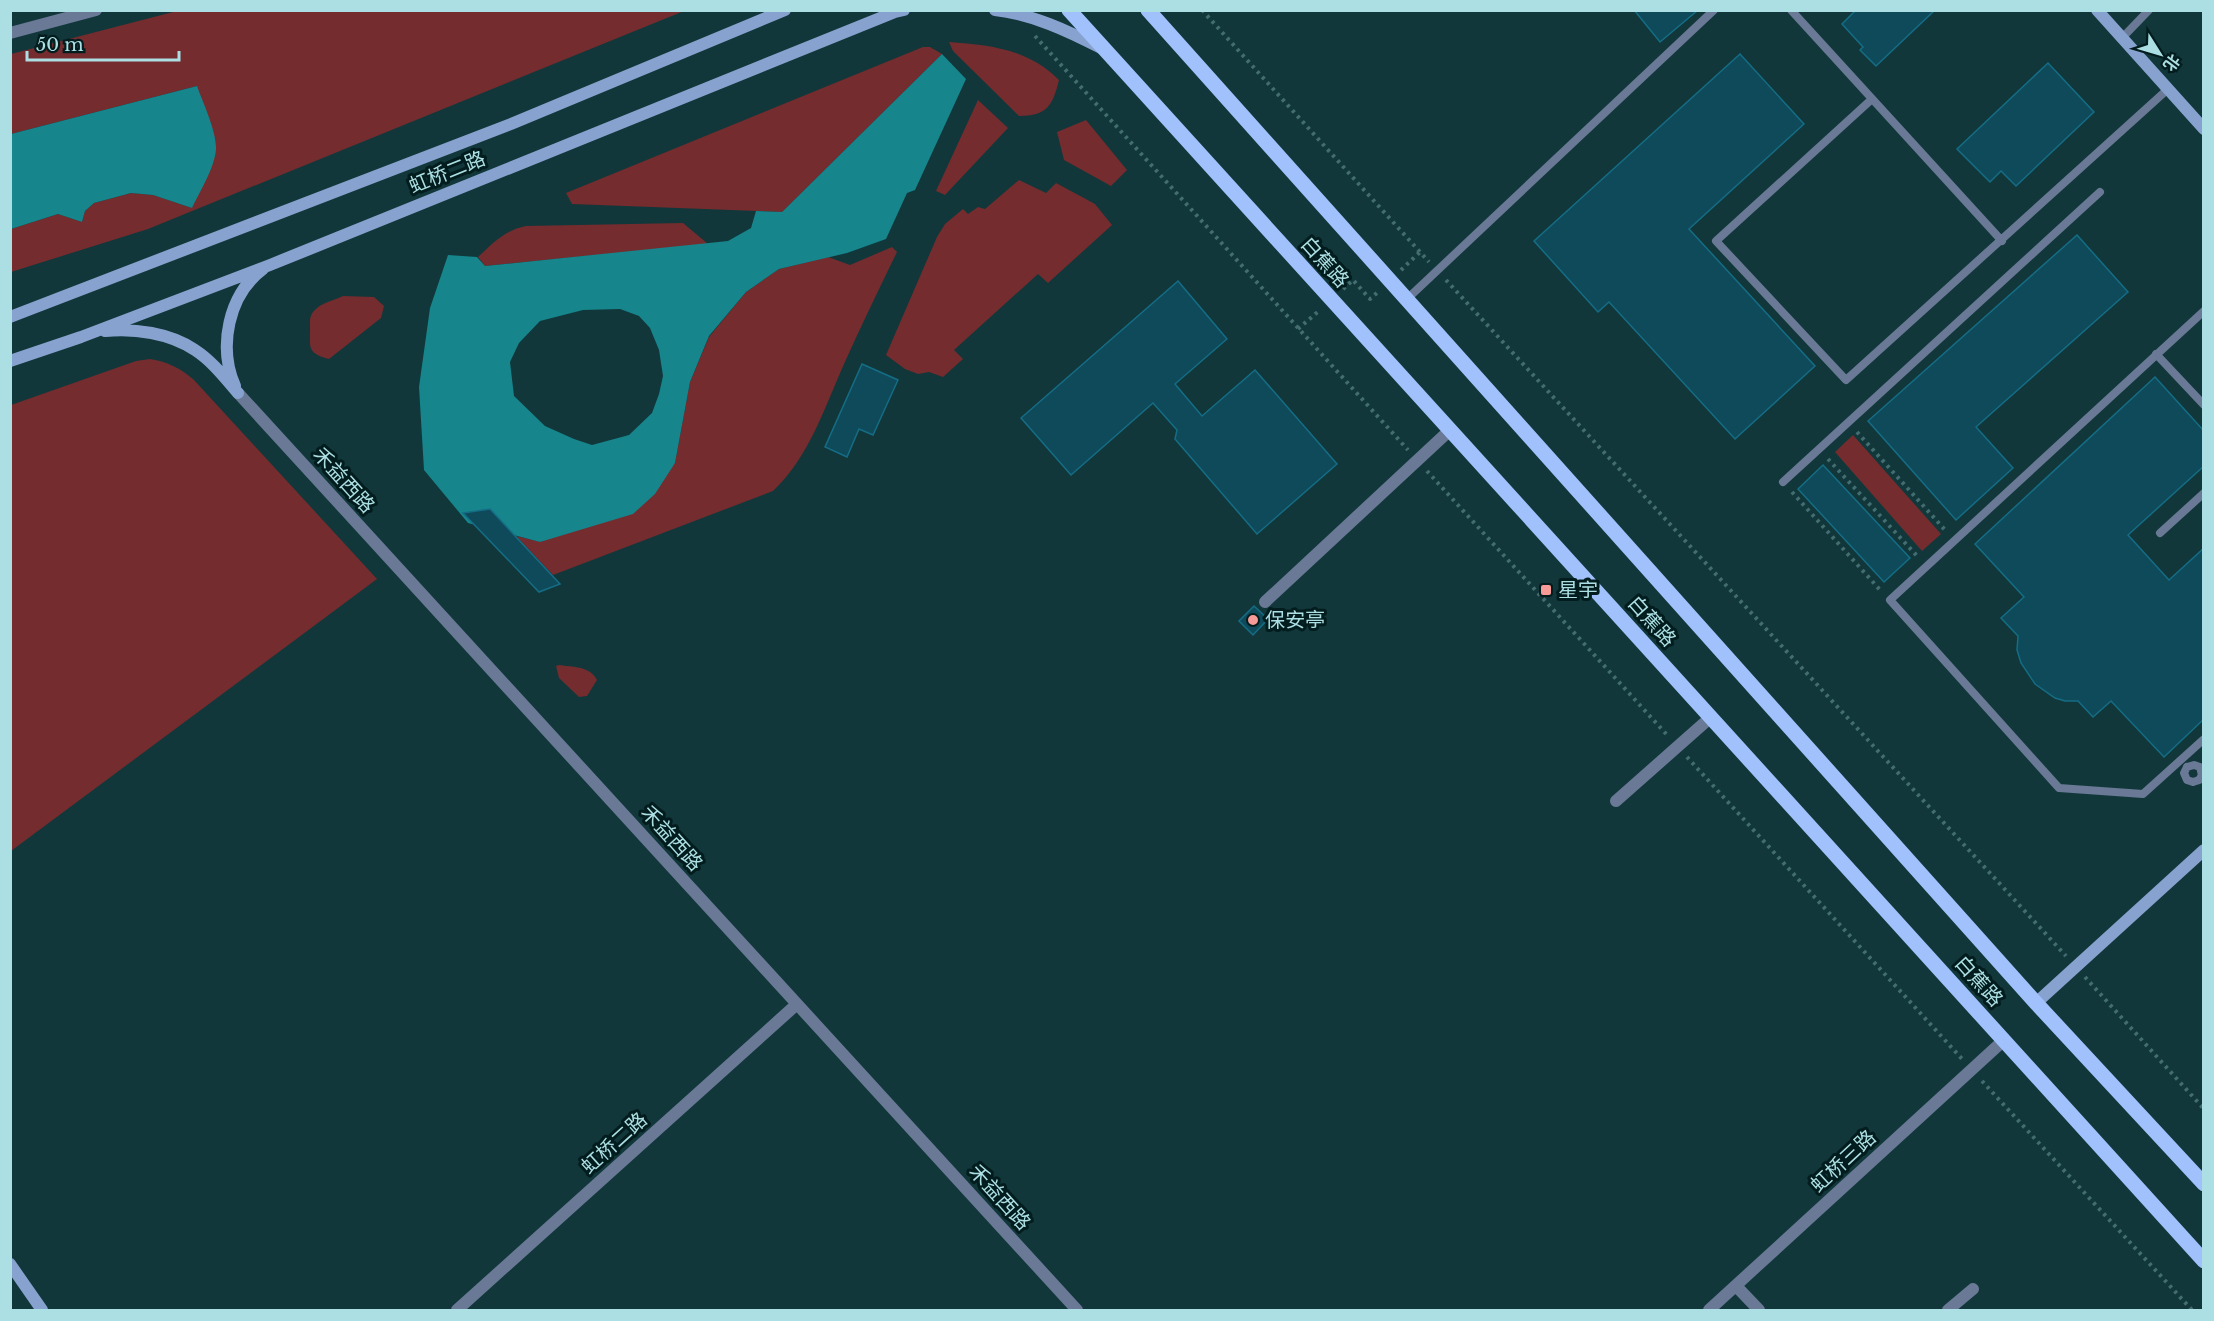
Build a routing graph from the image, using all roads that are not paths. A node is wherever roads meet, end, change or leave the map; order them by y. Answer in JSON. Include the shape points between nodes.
{"nodes":[{"id":1,"x":96,"y":10,"type":"edge"},
{"id":2,"x":785,"y":10,"type":"edge"},
{"id":3,"x":995,"y":10,"type":"edge"},
{"id":4,"x":1069,"y":10,"type":"edge"},
{"id":5,"x":1148,"y":10,"type":"edge"},
{"id":6,"x":1714,"y":10,"type":"edge"},
{"id":7,"x":1791,"y":10,"type":"edge"},
{"id":8,"x":2097,"y":10,"type":"edge"},
{"id":9,"x":2149,"y":10,"type":"edge"},
{"id":10,"x":898,"y":11,"type":"edge"},
{"id":11,"x":10,"y":33,"type":"edge"},
{"id":12,"x":2122,"y":38,"type":"junction"},
{"id":13,"x":1105,"y":50,"type":"junction"},
{"id":14,"x":2168,"y":89,"type":"junction"},
{"id":15,"x":1872,"y":99,"type":"junction"},
{"id":16,"x":2204,"y":129,"type":"edge"},
{"id":17,"x":2100,"y":192,"type":"dead end"},
{"id":18,"x":2002,"y":241,"type":"junction"},
{"id":19,"x":270,"y":264,"type":"junction"},
{"id":20,"x":1407,"y":299,"type":"junction"},
{"id":21,"x":2204,"y":310,"type":"edge"},
{"id":22,"x":10,"y":318,"type":"edge"},
{"id":23,"x":81,"y":337,"type":"junction"},
{"id":24,"x":2156,"y":354,"type":"junction"},
{"id":25,"x":10,"y":361,"type":"edge"},
{"id":26,"x":238,"y":393,"type":"junction"},
{"id":27,"x":2204,"y":405,"type":"edge"},
{"id":28,"x":1450,"y":430,"type":"junction"},
{"id":29,"x":1783,"y":482,"type":"road end"},
{"id":30,"x":2204,"y":492,"type":"edge"},
{"id":31,"x":2160,"y":533,"type":"dead end"},
{"id":32,"x":1265,"y":602,"type":"dead end"},
{"id":33,"x":1711,"y":717,"type":"junction"},
{"id":34,"x":2204,"y":739,"type":"edge"},
{"id":35,"x":2184,"y":764,"type":"junction"},
{"id":36,"x":2201,"y":783,"type":"edge"},
{"id":37,"x":1616,"y":801,"type":"dead end"},
{"id":38,"x":2204,"y":850,"type":"edge"},
{"id":39,"x":2036,"y":1003,"type":"junction"},
{"id":40,"x":797,"y":1004,"type":"junction"},
{"id":41,"x":2004,"y":1040,"type":"junction"},
{"id":42,"x":2204,"y":1184,"type":"edge"},
{"id":43,"x":2204,"y":1261,"type":"edge"},
{"id":44,"x":10,"y":1264,"type":"edge"},
{"id":45,"x":1736,"y":1286,"type":"junction"},
{"id":46,"x":1973,"y":1289,"type":"dead end"},
{"id":47,"x":42,"y":1311,"type":"edge"},
{"id":48,"x":457,"y":1311,"type":"edge"},
{"id":49,"x":1077,"y":1311,"type":"edge"},
{"id":50,"x":1709,"y":1311,"type":"edge"},
{"id":51,"x":1759,"y":1311,"type":"edge"},
{"id":52,"x":1948,"y":1311,"type":"edge"}],
"edges":[{"from":1,"to":11,"type":"street"},
{"from":2,"to":22,"type":"street","name":"虹桥二路","via":[[511,124]]},
{"from":3,"to":13,"type":"street","via":[[1056,27]]},
{"from":4,"to":13,"type":"main road","name":"白蕉路"},
{"from":5,"to":20,"type":"main road","name":"白蕉路"},
{"from":6,"to":20,"type":"lane"},
{"from":7,"to":15,"type":"lane"},
{"from":8,"to":12,"type":"street"},
{"from":9,"to":12,"type":"lane"},
{"from":10,"to":19,"type":"street","name":"虹桥二路"},
{"from":12,"to":14,"type":"street"},
{"from":13,"to":28,"type":"main road","name":"白蕉路"},
{"from":14,"to":16,"type":"street"},
{"from":14,"to":18,"type":"lane"},
{"from":15,"to":18,"type":"lane"},
{"from":15,"to":18,"type":"lane","via":[[1716,242],[1846,380]]},
{"from":17,"to":29,"type":"lane"},
{"from":19,"to":23,"type":"street","name":"虹桥二路"},
{"from":19,"to":26,"type":"street","via":[[244,290],[229,322],[228,361]]},
{"from":20,"to":39,"type":"main road","name":"白蕉路"},
{"from":21,"to":24,"type":"lane"},
{"from":23,"to":25,"type":"street","name":"虹桥二路"},
{"from":23,"to":26,"type":"street","via":[[129,331],[173,340],[211,362]]},
{"from":24,"to":27,"type":"lane"},
{"from":24,"to":35,"type":"lane","via":[[1890,600],[2059,788],[2143,794]]},
{"from":26,"to":40,"type":"street","name":"禾益西路"},
{"from":28,"to":32,"type":"street"},
{"from":28,"to":33,"type":"main road","name":"白蕉路"},
{"from":30,"to":31,"type":"lane"},
{"from":33,"to":37,"type":"street"},
{"from":33,"to":41,"type":"main road","name":"白蕉路"},
{"from":34,"to":35,"type":"lane"},
{"from":35,"to":36,"type":"lane","via":[[2200,767]]},
{"from":38,"to":39,"type":"street"},
{"from":39,"to":42,"type":"main road","name":"白蕉路"},
{"from":40,"to":48,"type":"street","name":"虹桥二路"},
{"from":40,"to":49,"type":"street","name":"禾益西路"},
{"from":41,"to":43,"type":"main road","name":"白蕉路"},
{"from":41,"to":45,"type":"street","name":"虹桥三路"},
{"from":44,"to":47,"type":"street"},
{"from":45,"to":50,"type":"street","name":"虹桥三路"},
{"from":45,"to":51,"type":"street"},
{"from":46,"to":52,"type":"street"}]}
